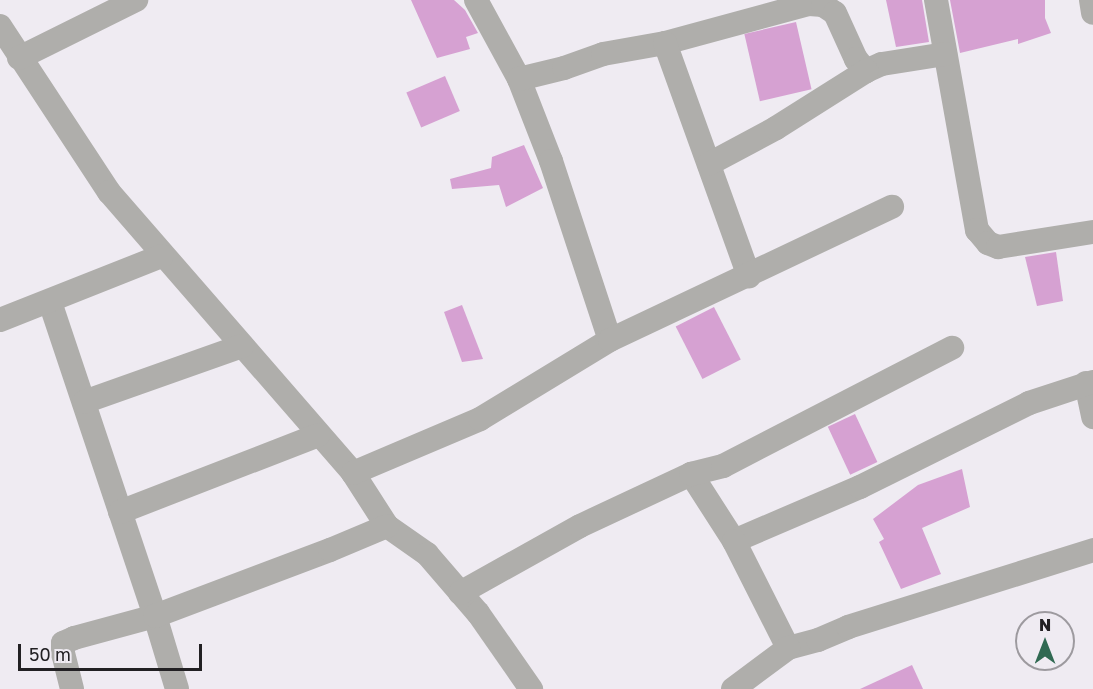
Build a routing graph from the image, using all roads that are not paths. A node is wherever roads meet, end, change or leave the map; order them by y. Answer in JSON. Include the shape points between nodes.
{"nodes":[{"id":1,"x":136,"y":0,"type":"edge"},
{"id":2,"x":476,"y":0,"type":"edge"},
{"id":3,"x":936,"y":0,"type":"edge"},
{"id":4,"x":1091,"y":0,"type":"edge"},
{"id":5,"x":1093,"y":13,"type":"edge"},
{"id":6,"x":0,"y":26,"type":"edge"},
{"id":7,"x":665,"y":43,"type":"junction"},
{"id":8,"x":945,"y":54,"type":"junction"},
{"id":9,"x":19,"y":58,"type":"junction"},
{"id":10,"x":866,"y":71,"type":"junction"},
{"id":11,"x":519,"y":79,"type":"junction"},
{"id":12,"x":709,"y":164,"type":"junction"},
{"id":13,"x":892,"y":207,"type":"dead end"},
{"id":14,"x":1092,"y":236,"type":"edge"},
{"id":15,"x":162,"y":256,"type":"junction"},
{"id":16,"x":749,"y":276,"type":"junction"},
{"id":17,"x":50,"y":302,"type":"junction"},
{"id":18,"x":0,"y":320,"type":"edge"},
{"id":19,"x":609,"y":340,"type":"junction"},
{"id":20,"x":242,"y":346,"type":"junction"},
{"id":21,"x":952,"y":348,"type":"dead end"},
{"id":22,"x":1089,"y":382,"type":"edge"},
{"id":23,"x":84,"y":402,"type":"junction"},
{"id":24,"x":1093,"y":417,"type":"edge"},
{"id":25,"x":319,"y":435,"type":"junction"},
{"id":26,"x":353,"y":473,"type":"junction"},
{"id":27,"x":691,"y":474,"type":"junction"},
{"id":28,"x":120,"y":512,"type":"junction"},
{"id":29,"x":387,"y":526,"type":"junction"},
{"id":30,"x":734,"y":541,"type":"junction"},
{"id":31,"x":1093,"y":550,"type":"edge"},
{"id":32,"x":460,"y":594,"type":"junction"},
{"id":33,"x":155,"y":616,"type":"junction"},
{"id":34,"x":788,"y":648,"type":"junction"},
{"id":35,"x":72,"y":689,"type":"edge"},
{"id":36,"x":177,"y":689,"type":"edge"},
{"id":37,"x":531,"y":689,"type":"edge"},
{"id":38,"x":733,"y":689,"type":"edge"}],
"edges":[{"from":1,"to":9,"type":"street"},
{"from":2,"to":11,"type":"street"},
{"from":3,"to":8,"type":"street"},
{"from":4,"to":5,"type":"street"},
{"from":6,"to":9,"type":"street"},
{"from":7,"to":10,"type":"street","via":[[809,4],[823,5],[835,13],[856,59]]},
{"from":7,"to":11,"type":"street","via":[[603,54]]},
{"from":7,"to":12,"type":"street"},
{"from":8,"to":10,"type":"street","via":[[882,64]]},
{"from":8,"to":14,"type":"street","via":[[975,219],[988,243],[998,248]]},
{"from":9,"to":15,"type":"street","via":[[109,192]]},
{"from":10,"to":12,"type":"street","via":[[776,128]]},
{"from":11,"to":19,"type":"street","via":[[551,161]]},
{"from":12,"to":16,"type":"street"},
{"from":13,"to":16,"type":"street"},
{"from":15,"to":17,"type":"street"},
{"from":15,"to":20,"type":"street"},
{"from":16,"to":19,"type":"street"},
{"from":17,"to":18,"type":"street"},
{"from":17,"to":23,"type":"street"},
{"from":19,"to":26,"type":"street","via":[[480,419]]},
{"from":20,"to":23,"type":"street"},
{"from":20,"to":25,"type":"street"},
{"from":21,"to":27,"type":"street","via":[[723,466]]},
{"from":22,"to":24,"type":"street"},
{"from":22,"to":30,"type":"street","via":[[1029,403],[860,487]]},
{"from":23,"to":28,"type":"street"},
{"from":25,"to":26,"type":"street"},
{"from":25,"to":28,"type":"street"},
{"from":26,"to":29,"type":"street"},
{"from":27,"to":30,"type":"street"},
{"from":27,"to":32,"type":"street","via":[[580,526]]},
{"from":28,"to":33,"type":"street"},
{"from":29,"to":32,"type":"street","via":[[427,554]]},
{"from":29,"to":33,"type":"street"},
{"from":30,"to":34,"type":"street"},
{"from":31,"to":34,"type":"street"},
{"from":32,"to":37,"type":"street","via":[[478,613]]},
{"from":33,"to":35,"type":"street","via":[[63,643]]},
{"from":33,"to":36,"type":"street"},
{"from":34,"to":38,"type":"street"}]}
